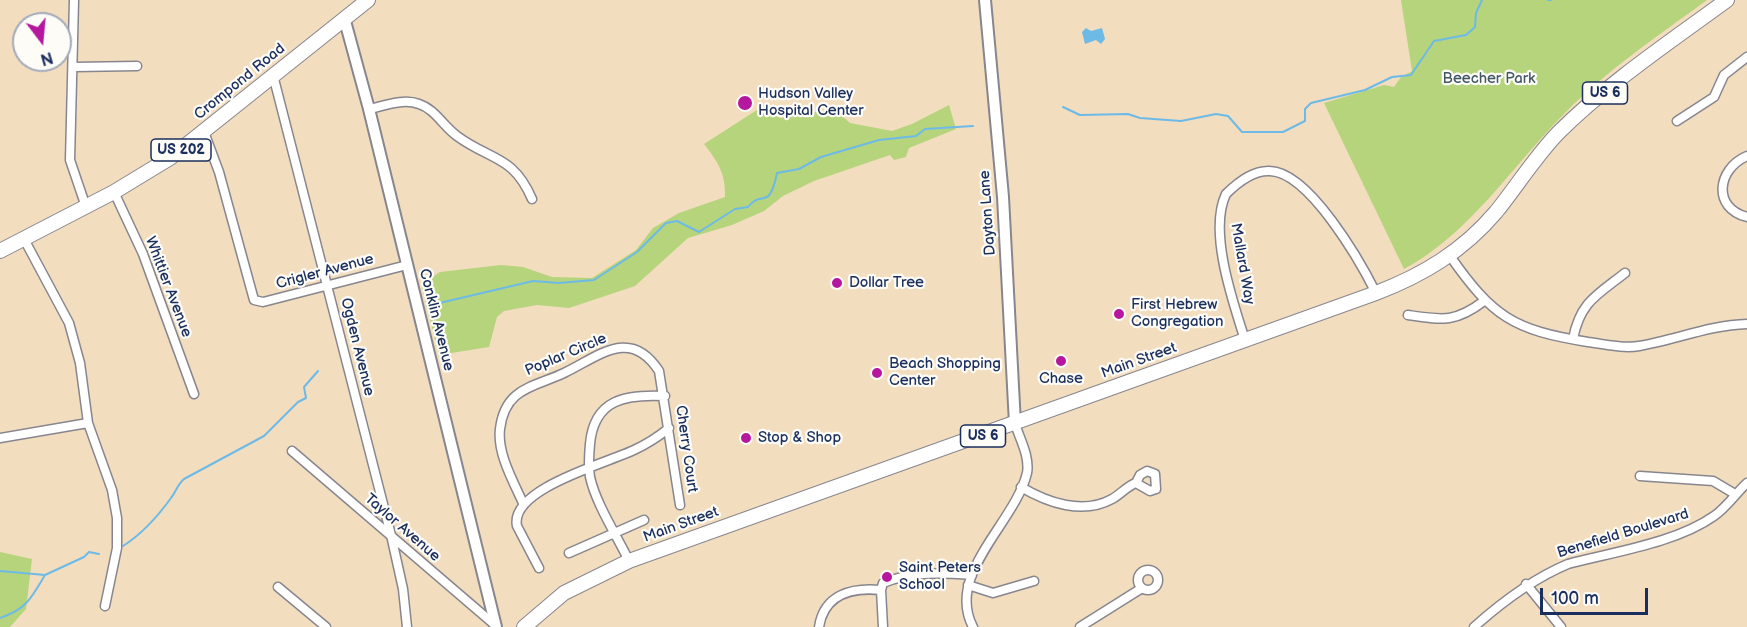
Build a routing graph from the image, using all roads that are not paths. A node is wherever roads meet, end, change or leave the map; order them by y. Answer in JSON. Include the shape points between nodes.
{"nodes":[{"id":1,"x":74,"y":0,"type":"edge"},
{"id":2,"x":368,"y":0,"type":"edge"},
{"id":3,"x":985,"y":0,"type":"edge"},
{"id":4,"x":1727,"y":0,"type":"edge"},
{"id":5,"x":345,"y":21,"type":"junction"},
{"id":6,"x":1747,"y":57,"type":"edge"},
{"id":7,"x":137,"y":66,"type":"dead end"},
{"id":8,"x":74,"y":67,"type":"junction"},
{"id":9,"x":273,"y":75,"type":"junction"},
{"id":10,"x":369,"y":109,"type":"junction"},
{"id":11,"x":1677,"y":121,"type":"dead end"},
{"id":12,"x":204,"y":132,"type":"junction"},
{"id":13,"x":1747,"y":156,"type":"edge"},
{"id":14,"x":114,"y":192,"type":"junction"},
{"id":15,"x":532,"y":199,"type":"dead end"},
{"id":16,"x":86,"y":207,"type":"junction"},
{"id":17,"x":1747,"y":217,"type":"edge"},
{"id":18,"x":24,"y":239,"type":"junction"},
{"id":19,"x":0,"y":251,"type":"edge"},
{"id":20,"x":1450,"y":256,"type":"junction"},
{"id":21,"x":407,"y":266,"type":"junction"},
{"id":22,"x":1625,"y":273,"type":"dead end"},
{"id":23,"x":327,"y":284,"type":"junction"},
{"id":24,"x":1376,"y":293,"type":"junction"},
{"id":25,"x":1484,"y":301,"type":"junction"},
{"id":26,"x":1408,"y":315,"type":"dead end"},
{"id":27,"x":1747,"y":324,"type":"edge"},
{"id":28,"x":1573,"y":339,"type":"junction"},
{"id":29,"x":1245,"y":340,"type":"junction"},
{"id":30,"x":194,"y":394,"type":"dead end"},
{"id":31,"x":665,"y":396,"type":"junction"},
{"id":32,"x":88,"y":423,"type":"junction"},
{"id":33,"x":1015,"y":424,"type":"junction"},
{"id":34,"x":669,"y":428,"type":"junction"},
{"id":35,"x":0,"y":438,"type":"edge"},
{"id":36,"x":292,"y":451,"type":"dead end"},
{"id":37,"x":589,"y":469,"type":"junction"},
{"id":38,"x":1640,"y":476,"type":"dead end"},
{"id":39,"x":1136,"y":483,"type":"dead end"},
{"id":40,"x":1747,"y":483,"type":"edge"},
{"id":41,"x":1022,"y":487,"type":"junction"},
{"id":42,"x":1736,"y":494,"type":"junction"},
{"id":43,"x":523,"y":502,"type":"junction"},
{"id":44,"x":680,"y":505,"type":"dead end"},
{"id":45,"x":644,"y":520,"type":"dead end"},
{"id":46,"x":615,"y":531,"type":"junction"},
{"id":47,"x":391,"y":535,"type":"junction"},
{"id":48,"x":569,"y":553,"type":"dead end"},
{"id":49,"x":629,"y":561,"type":"junction"},
{"id":50,"x":539,"y":568,"type":"dead end"},
{"id":51,"x":972,"y":575,"type":"junction"},
{"id":52,"x":1034,"y":580,"type":"dead end"},
{"id":53,"x":1526,"y":584,"type":"junction"},
{"id":54,"x":968,"y":585,"type":"junction"},
{"id":55,"x":278,"y":587,"type":"dead end"},
{"id":56,"x":1142,"y":588,"type":"dead end"},
{"id":57,"x":881,"y":590,"type":"junction"},
{"id":58,"x":105,"y":606,"type":"dead end"},
{"id":59,"x":495,"y":626,"type":"edge"},
{"id":60,"x":326,"y":627,"type":"edge"},
{"id":61,"x":407,"y":627,"type":"edge"},
{"id":62,"x":524,"y":627,"type":"edge"},
{"id":63,"x":819,"y":627,"type":"edge"},
{"id":64,"x":883,"y":627,"type":"edge"},
{"id":65,"x":973,"y":627,"type":"edge"},
{"id":66,"x":1080,"y":627,"type":"edge"},
{"id":67,"x":1473,"y":627,"type":"edge"},
{"id":68,"x":1561,"y":627,"type":"edge"}],
"edges":[{"from":1,"to":8,"type":"street"},
{"from":2,"to":5,"type":"main road","name":"Crompond Road","number":"US 202"},
{"from":3,"to":33,"type":"street","name":"Dayton Lane","via":[[1003,197]]},
{"from":4,"to":20,"type":"main road","name":"Main Street","number":"US 6","via":[[1596,99],[1557,134],[1494,214]]},
{"from":5,"to":9,"type":"main road","name":"Crompond Road","number":"US 202"},
{"from":5,"to":10,"type":"street","name":"Conklin Avenue"},
{"from":6,"to":11,"type":"street","via":[[1724,75],[1714,97]]},
{"from":7,"to":8,"type":"street"},
{"from":8,"to":16,"type":"street","via":[[70,160]]},
{"from":9,"to":12,"type":"main road","name":"Crompond Road","number":"US 202"},
{"from":9,"to":23,"type":"street","name":"Ogden Avenue"},
{"from":10,"to":15,"type":"street","via":[[402,102],[420,104],[456,136],[510,165]]},
{"from":10,"to":21,"type":"street","name":"Conklin Avenue"},
{"from":12,"to":14,"type":"main road","name":"Crompond Road","number":"US 202"},
{"from":12,"to":23,"type":"street","name":"Crigler Avenue","via":[[254,300],[263,302]]},
{"from":13,"to":17,"type":"street","via":[[1730,167],[1722,184],[1728,206]]},
{"from":14,"to":16,"type":"main road","name":"Crompond Road","number":"US 202"},
{"from":14,"to":30,"type":"street","name":"Whittier Avenue","via":[[143,254]]},
{"from":16,"to":18,"type":"main road","name":"Crompond Road","number":"US 202"},
{"from":18,"to":19,"type":"main road","name":"Crompond Road","number":"US 202"},
{"from":18,"to":32,"type":"street","via":[[69,323],[80,363]]},
{"from":20,"to":24,"type":"main road","name":"Main Street","number":"US 6","via":[[1424,273]]},
{"from":20,"to":25,"type":"street"},
{"from":21,"to":23,"type":"street","name":"Crigler Avenue"},
{"from":21,"to":59,"type":"street","name":"Conklin Avenue"},
{"from":22,"to":28,"type":"street","via":[[1586,303]]},
{"from":23,"to":47,"type":"street","name":"Ogden Avenue"},
{"from":24,"to":29,"type":"main road","name":"Main Street","number":"US 6"},
{"from":24,"to":29,"type":"street","name":"Mallard Way","via":[[1332,219],[1298,184],[1278,172],[1257,173],[1226,194],[1220,215],[1231,297]]},
{"from":25,"to":26,"type":"street","via":[[1453,319]]},
{"from":25,"to":28,"type":"street","via":[[1521,326]]},
{"from":27,"to":28,"type":"street","via":[[1710,328],[1635,347]]},
{"from":29,"to":33,"type":"main road","name":"Main Street","number":"US 6"},
{"from":31,"to":34,"type":"street","name":"Cherry Court"},
{"from":31,"to":37,"type":"street","via":[[624,398],[602,411],[592,430]]},
{"from":31,"to":43,"type":"street","name":"Poplar Circle","via":[[659,370],[651,358],[622,347],[599,352],[565,373],[524,388],[505,413],[500,430],[504,456]]},
{"from":32,"to":35,"type":"street"},
{"from":32,"to":58,"type":"street","via":[[117,518],[117,548]]},
{"from":33,"to":41,"type":"street","via":[[1027,465]]},
{"from":33,"to":49,"type":"main road","name":"Main Street","number":"US 6"},
{"from":34,"to":37,"type":"street","via":[[648,443]]},
{"from":34,"to":44,"type":"street","name":"Cherry Court"},
{"from":36,"to":47,"type":"street","name":"Taylor Avenue"},
{"from":37,"to":43,"type":"street","via":[[553,483]]},
{"from":37,"to":46,"type":"street","via":[[594,489]]},
{"from":38,"to":42,"type":"street","via":[[1713,481]]},
{"from":39,"to":41,"type":"street","via":[[1113,499],[1087,507],[1056,502]]},
{"from":40,"to":42,"type":"street","name":"Benefield Boulevard"},
{"from":41,"to":51,"type":"street"},
{"from":42,"to":53,"type":"street","name":"Benefield Boulevard","via":[[1716,515],[1681,533],[1568,564]]},
{"from":43,"to":50,"type":"street","via":[[516,526]]},
{"from":45,"to":46,"type":"street"},
{"from":46,"to":48,"type":"street"},
{"from":46,"to":49,"type":"street"},
{"from":47,"to":59,"type":"street","name":"Taylor Avenue"},
{"from":47,"to":61,"type":"street","name":"Ogden Avenue"},
{"from":49,"to":62,"type":"main road","name":"Main Street","number":"US 6","via":[[564,593]]},
{"from":51,"to":54,"type":"street"},
{"from":51,"to":57,"type":"street","via":[[908,576],[884,583]]},
{"from":52,"to":54,"type":"street","via":[[993,593]]},
{"from":53,"to":67,"type":"street","name":"Benefield Boulevard"},
{"from":53,"to":68,"type":"street"},
{"from":54,"to":65,"type":"street","via":[[964,602]]},
{"from":55,"to":60,"type":"street"},
{"from":56,"to":66,"type":"street"},
{"from":57,"to":63,"type":"street","via":[[836,596],[823,611]]},
{"from":57,"to":64,"type":"street"}]}
